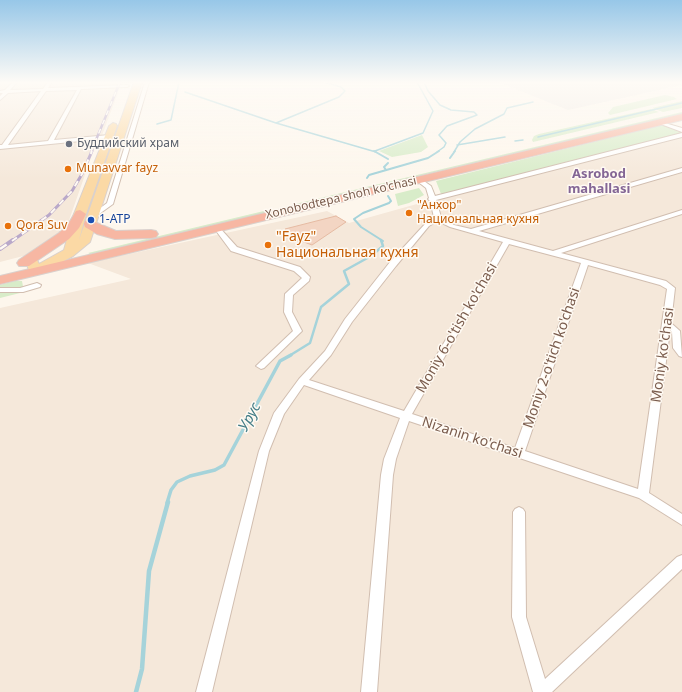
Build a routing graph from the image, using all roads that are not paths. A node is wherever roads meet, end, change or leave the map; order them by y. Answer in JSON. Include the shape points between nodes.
{"nodes":[{"id":1,"x":26,"y":114,"type":"edge"},
{"id":2,"x":65,"y":114,"type":"edge"},
{"id":3,"x":119,"y":114,"type":"edge"},
{"id":4,"x":123,"y":114,"type":"edge"},
{"id":5,"x":137,"y":114,"type":"edge"},
{"id":6,"x":661,"y":114,"type":"edge"},
{"id":7,"x":682,"y":117,"type":"edge"},
{"id":8,"x":660,"y":122,"type":"junction"},
{"id":9,"x":682,"y":130,"type":"edge"},
{"id":10,"x":682,"y":135,"type":"edge"},
{"id":11,"x":111,"y":139,"type":"junction"},
{"id":12,"x":50,"y":142,"type":"junction"},
{"id":13,"x":2,"y":147,"type":"edge"},
{"id":14,"x":682,"y":170,"type":"edge"},
{"id":15,"x":419,"y":180,"type":"junction"},
{"id":16,"x":431,"y":199,"type":"junction"},
{"id":17,"x":289,"y":206,"type":"junction"},
{"id":18,"x":682,"y":212,"type":"edge"},
{"id":19,"x":88,"y":218,"type":"junction"},
{"id":20,"x":438,"y":218,"type":"junction"},
{"id":21,"x":217,"y":228,"type":"junction"},
{"id":22,"x":471,"y":231,"type":"junction"},
{"id":23,"x":151,"y":234,"type":"junction"},
{"id":24,"x":508,"y":240,"type":"junction"},
{"id":25,"x":69,"y":253,"type":"junction"},
{"id":26,"x":554,"y":253,"type":"junction"},
{"id":27,"x":88,"y":258,"type":"junction"},
{"id":28,"x":585,"y":263,"type":"junction"},
{"id":29,"x":0,"y":269,"type":"edge"},
{"id":30,"x":32,"y":270,"type":"junction"},
{"id":31,"x":0,"y":280,"type":"edge"},
{"id":32,"x":0,"y":290,"type":"edge"},
{"id":33,"x":667,"y":324,"type":"junction"},
{"id":34,"x":682,"y":354,"type":"edge"},
{"id":35,"x":261,"y":366,"type":"dead end"},
{"id":36,"x":302,"y":381,"type":"junction"},
{"id":37,"x":406,"y":416,"type":"junction"},
{"id":38,"x":519,"y":453,"type":"junction"},
{"id":39,"x":643,"y":495,"type":"junction"},
{"id":40,"x":519,"y":512,"type":"dead end"},
{"id":41,"x":682,"y":520,"type":"edge"},
{"id":42,"x":682,"y":561,"type":"edge"},
{"id":43,"x":204,"y":692,"type":"edge"},
{"id":44,"x":369,"y":692,"type":"edge"},
{"id":45,"x":541,"y":692,"type":"edge"}],
"edges":[{"from":1,"to":13,"type":"street"},
{"from":2,"to":12,"type":"street"},
{"from":3,"to":11,"type":"main road"},
{"from":4,"to":11,"type":"main road"},
{"from":5,"to":19,"type":"street","via":[[110,204]]},
{"from":6,"to":17,"type":"highway","name":"Xonobodtepa shoh ko'chasi"},
{"from":7,"to":8,"type":"highway","name":"Xonobodtepa shoh ko'chasi"},
{"from":8,"to":9,"type":"street"},
{"from":8,"to":15,"type":"highway","name":"Xonobodtepa shoh ko'chasi"},
{"from":10,"to":16,"type":"street"},
{"from":11,"to":12,"type":"street"},
{"from":11,"to":19,"type":"main road"},
{"from":12,"to":13,"type":"street"},
{"from":14,"to":22,"type":"street"},
{"from":15,"to":16,"type":"street","via":[[429,187]]},
{"from":15,"to":17,"type":"highway","name":"Xonobodtepa shoh ko'chasi"},
{"from":16,"to":20,"type":"street"},
{"from":17,"to":21,"type":"highway","name":"Xonobodtepa shoh ko'chasi"},
{"from":17,"to":23,"type":"highway","name":"Xonobodtepa shoh ko'chasi"},
{"from":18,"to":26,"type":"street"},
{"from":19,"to":23,"type":"highway","via":[[102,232],[114,235]]},
{"from":19,"to":25,"type":"main road"},
{"from":19,"to":30,"type":"highway","via":[[74,226]]},
{"from":20,"to":22,"type":"street","name":"Moniy ko'chasi","via":[[452,226]]},
{"from":20,"to":36,"type":"street","via":[[427,225],[393,264],[348,322],[328,353]]},
{"from":21,"to":27,"type":"highway","name":"Xonobodtepa shoh ko'chasi"},
{"from":21,"to":35,"type":"street","via":[[234,250],[297,269],[306,277],[306,280],[289,294],[288,312],[298,331]]},
{"from":22,"to":24,"type":"street","name":"Moniy ko'chasi"},
{"from":23,"to":25,"type":"highway","name":"Xonobodtepa shoh ko'chasi"},
{"from":24,"to":26,"type":"street","name":"Moniy ko'chasi"},
{"from":24,"to":37,"type":"street","name":"Moniy 6-o'tish ko'chasi"},
{"from":25,"to":27,"type":"main road","via":[[76,257]]},
{"from":25,"to":30,"type":"highway","name":"Xonobodtepa shoh ko'chasi"},
{"from":26,"to":28,"type":"street","name":"Moniy ko'chasi"},
{"from":27,"to":30,"type":"highway","name":"Xonobodtepa shoh ko'chasi"},
{"from":28,"to":33,"type":"street","name":"Moniy ko'chasi","via":[[669,286],[672,290]]},
{"from":28,"to":38,"type":"street","name":"Moniy 2-o'tich ko'chasi"},
{"from":29,"to":30,"type":"highway","name":"Xonobodtepa shoh ko'chasi"},
{"from":30,"to":31,"type":"highway","name":"Xonobodtepa shoh ko'chasi"},
{"from":30,"to":32,"type":"street","via":[[20,290]]},
{"from":33,"to":34,"type":"street","via":[[676,331],[678,348]]},
{"from":33,"to":39,"type":"street","name":"Moniy ko'chasi"},
{"from":36,"to":37,"type":"street","name":"Nizanin ko'chasi"},
{"from":36,"to":43,"type":"street","via":[[279,413],[264,451]]},
{"from":37,"to":38,"type":"street","name":"Nizanin ko'chasi"},
{"from":37,"to":44,"type":"street","name":"Moniy 6-o'tish ko'chasi","via":[[390,459],[387,475]]},
{"from":38,"to":39,"type":"street","name":"Nizanin ko'chasi"},
{"from":39,"to":41,"type":"street","name":"Nizanin ko'chasi"},
{"from":40,"to":45,"type":"street","via":[[519,617]]},
{"from":42,"to":45,"type":"street"}]}
